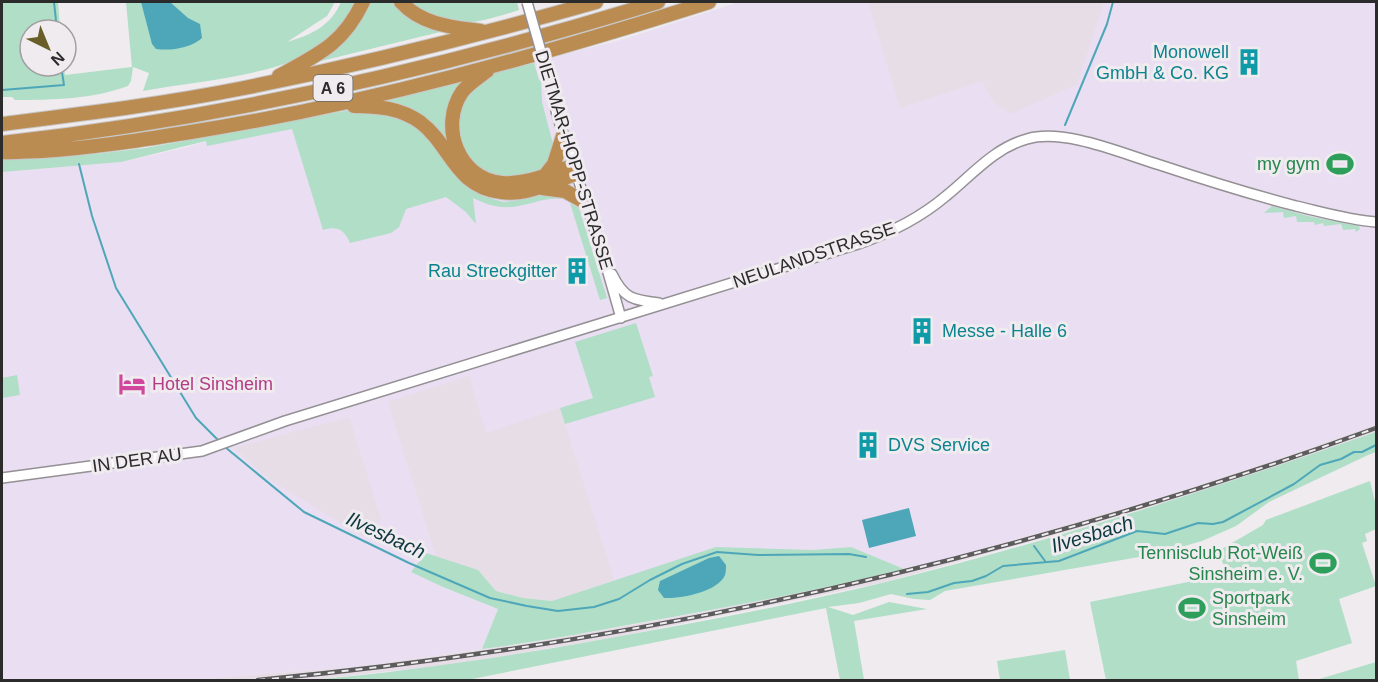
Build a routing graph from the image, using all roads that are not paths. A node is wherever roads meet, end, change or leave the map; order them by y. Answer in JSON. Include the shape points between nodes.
{"nodes":[{"id":1,"x":363,"y":2,"type":"edge"},
{"id":2,"x":401,"y":2,"type":"edge"},
{"id":3,"x":527,"y":2,"type":"edge"},
{"id":4,"x":596,"y":2,"type":"edge"},
{"id":5,"x":658,"y":2,"type":"edge"},
{"id":6,"x":709,"y":2,"type":"edge"},
{"id":7,"x":489,"y":33,"type":"junction"},
{"id":8,"x":490,"y":67,"type":"junction"},
{"id":9,"x":267,"y":83,"type":"junction"},
{"id":10,"x":331,"y":105,"type":"junction"},
{"id":11,"x":2,"y":124,"type":"edge"},
{"id":12,"x":563,"y":136,"type":"junction"},
{"id":13,"x":2,"y":143,"type":"edge"},
{"id":14,"x":2,"y":152,"type":"edge"},
{"id":15,"x":575,"y":170,"type":"junction"},
{"id":16,"x":546,"y":174,"type":"junction"},
{"id":17,"x":537,"y":187,"type":"junction"},
{"id":18,"x":585,"y":202,"type":"junction"},
{"id":19,"x":1377,"y":222,"type":"edge"},
{"id":20,"x":603,"y":255,"type":"junction"},
{"id":21,"x":664,"y":304,"type":"junction"},
{"id":22,"x":621,"y":318,"type":"junction"},
{"id":23,"x":270,"y":426,"type":"joint"},
{"id":24,"x":2,"y":478,"type":"edge"}],
"edges":[{"from":1,"to":9,"type":"highway","via":[[354,20],[333,44]]},
{"from":2,"to":7,"type":"highway","via":[[426,20]]},
{"from":3,"to":12,"type":"street","name":"DIETMAR-HOPP-STRASSE","bridge":true},
{"from":4,"to":7,"type":"highway","number":"A 6"},
{"from":5,"to":13,"type":"highway","number":"A 6","via":[[525,42],[320,90],[143,124]]},
{"from":6,"to":8,"type":"highway"},
{"from":7,"to":9,"type":"highway","number":"A 6"},
{"from":8,"to":10,"type":"highway"},
{"from":8,"to":16,"type":"highway","via":[[463,90],[455,106],[451,133],[455,147],[463,161],[495,182],[515,182]]},
{"from":9,"to":11,"type":"highway","number":"A 6"},
{"from":10,"to":14,"type":"highway","via":[[110,145]]},
{"from":10,"to":17,"type":"highway","via":[[383,107],[408,115],[431,132],[455,166],[477,185],[512,193]]},
{"from":12,"to":15,"type":"street","name":"DIETMAR-HOPP-STRASSE"},
{"from":12,"to":16,"type":"highway","via":[[554,164]]},
{"from":15,"to":16,"type":"highway"},
{"from":15,"to":17,"type":"highway"},
{"from":15,"to":18,"type":"street","name":"DIETMAR-HOPP-STRASSE"},
{"from":17,"to":18,"type":"highway","via":[[565,191]]},
{"from":18,"to":20,"type":"street","name":"DIETMAR-HOPP-STRASSE"},
{"from":19,"to":21,"type":"street","name":"NEULANDSTRASSE","via":[[1257,195],[1082,141],[1040,136],[1001,150],[936,204],[895,230]]},
{"from":20,"to":21,"type":"street","via":[[622,292],[636,300]]},
{"from":20,"to":22,"type":"street","name":"DIETMAR-HOPP-STRASSE"},
{"from":21,"to":22,"type":"street","name":"NEULANDSTRASSE"},
{"from":22,"to":23,"type":"street","name":"NEULANDSTRASSE"},
{"from":23,"to":24,"type":"street","name":"IN DER AU","via":[[202,451]]}]}
